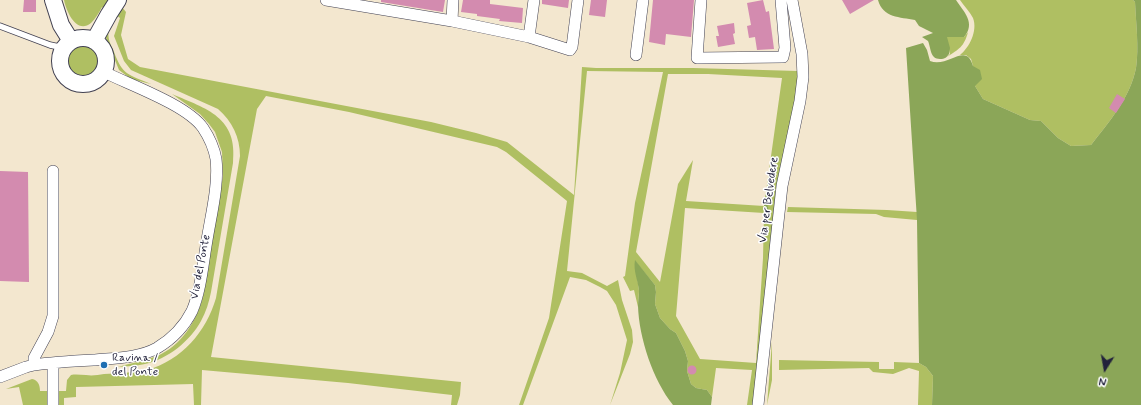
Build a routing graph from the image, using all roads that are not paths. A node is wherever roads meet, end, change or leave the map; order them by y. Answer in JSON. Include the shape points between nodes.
{"nodes":[{"id":1,"x":53,"y":0,"type":"edge"},
{"id":2,"x":118,"y":0,"type":"edge"},
{"id":3,"x":326,"y":0,"type":"edge"},
{"id":4,"x":453,"y":0,"type":"edge"},
{"id":5,"x":534,"y":0,"type":"edge"},
{"id":6,"x":578,"y":0,"type":"edge"},
{"id":7,"x":643,"y":0,"type":"edge"},
{"id":8,"x":701,"y":0,"type":"edge"},
{"id":9,"x":781,"y":0,"type":"edge"},
{"id":10,"x":792,"y":0,"type":"edge"},
{"id":11,"x":452,"y":21,"type":"junction"},
{"id":12,"x":0,"y":26,"type":"edge"},
{"id":13,"x":529,"y":37,"type":"junction"},
{"id":14,"x":94,"y":41,"type":"junction"},
{"id":15,"x":67,"y":44,"type":"junction"},
{"id":16,"x":636,"y":55,"type":"dead end"},
{"id":17,"x":104,"y":72,"type":"junction"},
{"id":18,"x":53,"y":171,"type":"dead end"},
{"id":19,"x":53,"y":363,"type":"junction"},
{"id":20,"x":34,"y":365,"type":"junction"},
{"id":21,"x":0,"y":377,"type":"edge"},
{"id":22,"x":54,"y":405,"type":"edge"},
{"id":23,"x":758,"y":405,"type":"edge"}],
"edges":[{"from":1,"to":15,"type":"street"},
{"from":2,"to":14,"type":"street"},
{"from":3,"to":11,"type":"street"},
{"from":4,"to":11,"type":"street"},
{"from":5,"to":13,"type":"street"},
{"from":6,"to":13,"type":"street","via":[[570,50]]},
{"from":7,"to":16,"type":"street"},
{"from":8,"to":9,"type":"street","via":[[697,58],[743,59],[783,57],[785,48]]},
{"from":10,"to":23,"type":"street","name":"Via per Belvedere","via":[[802,54],[803,77],[782,186]]},
{"from":11,"to":13,"type":"street"},
{"from":12,"to":15,"type":"lane","via":[[50,45]]},
{"from":14,"to":15,"type":"street","via":[[78,38]]},
{"from":14,"to":17,"type":"street","via":[[105,53]]},
{"from":15,"to":17,"type":"street","via":[[60,58],[60,68],[72,82],[88,84]]},
{"from":17,"to":19,"type":"street","name":"Via del Ponte","via":[[178,107],[193,117],[202,126],[213,147],[216,171],[200,281],[192,310],[186,320],[174,336],[156,349],[136,356]]},
{"from":18,"to":20,"type":"street","via":[[53,316],[48,332],[34,358]]},
{"from":19,"to":20,"type":"street","name":"Via del Ponte"},
{"from":19,"to":22,"type":"street"},
{"from":20,"to":21,"type":"street","name":"Via del Ponte"}]}
